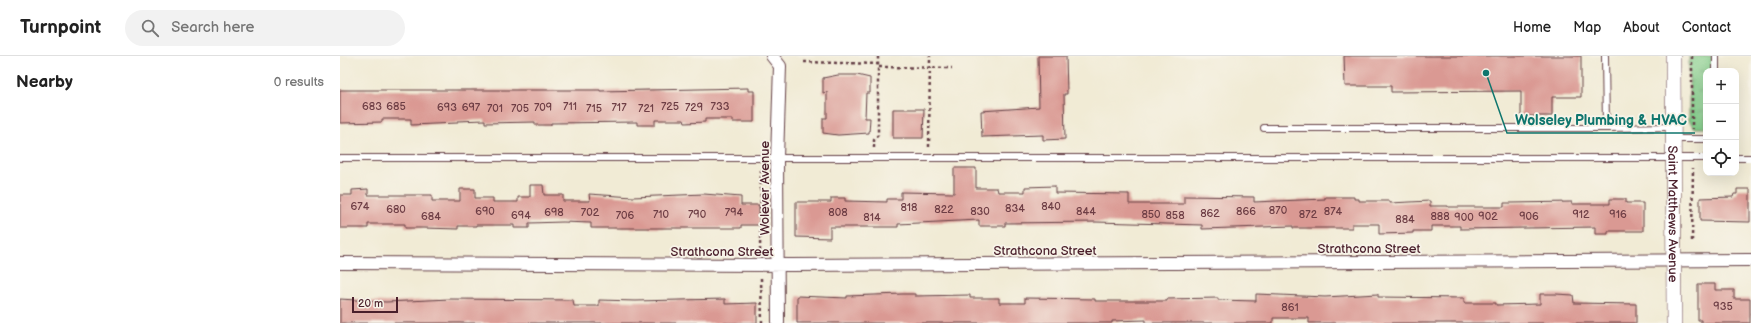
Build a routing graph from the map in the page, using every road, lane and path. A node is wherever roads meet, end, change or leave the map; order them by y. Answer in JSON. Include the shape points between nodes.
{"nodes":[{"id":1,"x":772,"y":56,"type":"edge"},
{"id":2,"x":878,"y":56,"type":"edge"},
{"id":3,"x":930,"y":56,"type":"edge"},
{"id":4,"x":1605,"y":56,"type":"edge"},
{"id":5,"x":1673,"y":56,"type":"edge"},
{"id":6,"x":1716,"y":56,"type":"edge"},
{"id":7,"x":804,"y":62,"type":"dead end"},
{"id":8,"x":879,"y":66,"type":"junction"},
{"id":9,"x":929,"y":68,"type":"junction"},
{"id":10,"x":952,"y":68,"type":"dead end"},
{"id":11,"x":1716,"y":68,"type":"edge"},
{"id":12,"x":1264,"y":128,"type":"dead end"},
{"id":13,"x":1606,"y":128,"type":"junction"},
{"id":14,"x":1674,"y":133,"type":"junction"},
{"id":15,"x":1703,"y":138,"type":"edge"},
{"id":16,"x":340,"y":158,"type":"edge"},
{"id":17,"x":761,"y":158,"type":"junction"},
{"id":18,"x":777,"y":158,"type":"junction"},
{"id":19,"x":869,"y":158,"type":"junction"},
{"id":20,"x":929,"y":158,"type":"junction"},
{"id":21,"x":1674,"y":158,"type":"junction"},
{"id":22,"x":1703,"y":158,"type":"edge"},
{"id":23,"x":1739,"y":158,"type":"edge"},
{"id":24,"x":1751,"y":158,"type":"edge"},
{"id":25,"x":1674,"y":260,"type":"junction"},
{"id":26,"x":1751,"y":260,"type":"edge"},
{"id":27,"x":340,"y":263,"type":"edge"},
{"id":28,"x":760,"y":265,"type":"junction"},
{"id":29,"x":778,"y":265,"type":"junction"},
{"id":30,"x":762,"y":323,"type":"edge"},
{"id":31,"x":778,"y":323,"type":"edge"},
{"id":32,"x":1674,"y":323,"type":"edge"}],
"edges":[{"from":1,"to":18,"type":"street","name":"Wolever Avenue","via":[[780,66]]},
{"from":2,"to":8,"type":"path"},
{"from":3,"to":9,"type":"path"},
{"from":4,"to":13,"type":"lane"},
{"from":5,"to":14,"type":"street","name":"Saint Matthews Avenue"},
{"from":6,"to":11,"type":"lane"},
{"from":7,"to":8,"type":"path"},
{"from":8,"to":9,"type":"path"},
{"from":8,"to":19,"type":"path","via":[[878,135],[874,140],[874,151]]},
{"from":9,"to":10,"type":"path"},
{"from":9,"to":20,"type":"path"},
{"from":12,"to":13,"type":"lane"},
{"from":13,"to":14,"type":"lane"},
{"from":14,"to":15,"type":"lane"},
{"from":14,"to":21,"type":"street","name":"Saint Matthews Avenue"},
{"from":16,"to":17,"type":"lane"},
{"from":17,"to":18,"type":"lane"},
{"from":17,"to":28,"type":"path"},
{"from":18,"to":19,"type":"lane"},
{"from":18,"to":29,"type":"street","name":"Wolever Avenue"},
{"from":19,"to":20,"type":"lane"},
{"from":20,"to":21,"type":"lane"},
{"from":21,"to":22,"type":"lane"},
{"from":21,"to":25,"type":"street","name":"Saint Matthews Avenue"},
{"from":23,"to":24,"type":"lane"},
{"from":25,"to":26,"type":"street","name":"Strathcona Street"},
{"from":25,"to":29,"type":"street","name":"Strathcona Street"},
{"from":25,"to":32,"type":"street","name":"Saint Matthews Avenue"},
{"from":27,"to":28,"type":"street","name":"Strathcona Street"},
{"from":28,"to":29,"type":"street","name":"Strathcona Street"},
{"from":28,"to":30,"type":"path"},
{"from":29,"to":31,"type":"street","name":"Wolever Avenue"}]}
